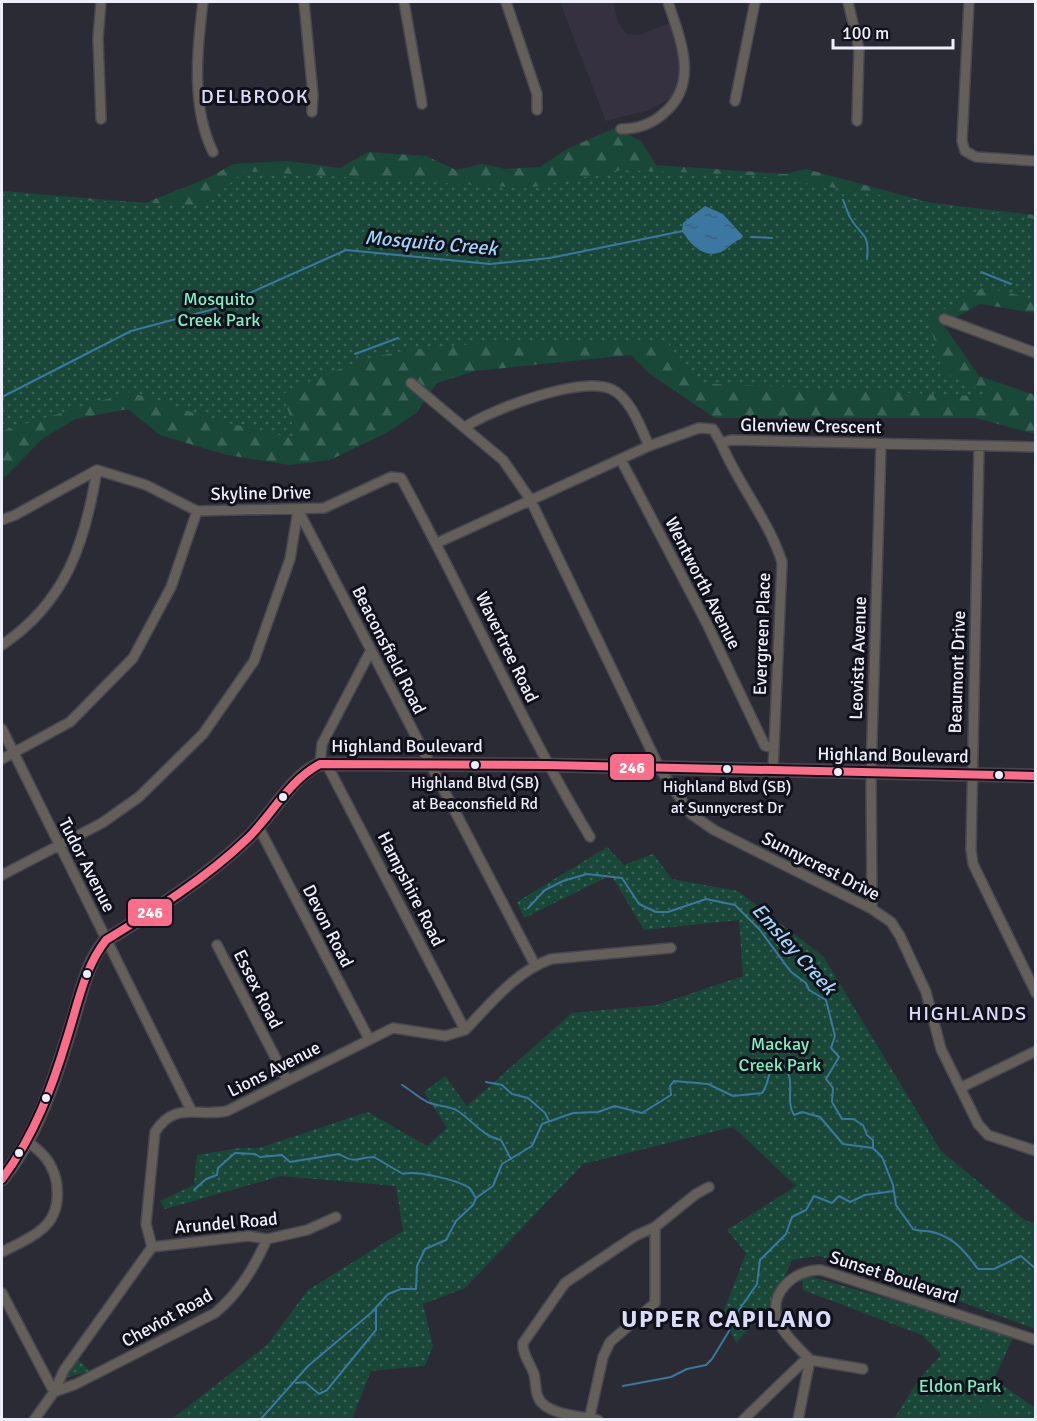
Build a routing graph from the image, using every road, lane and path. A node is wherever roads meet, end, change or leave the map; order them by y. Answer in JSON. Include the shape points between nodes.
{"nodes":[{"id":1,"x":101,"y":2,"type":"edge"},
{"id":2,"x":203,"y":2,"type":"edge"},
{"id":3,"x":304,"y":2,"type":"edge"},
{"id":4,"x":404,"y":2,"type":"edge"},
{"id":5,"x":506,"y":2,"type":"edge"},
{"id":6,"x":668,"y":2,"type":"edge"},
{"id":7,"x":755,"y":2,"type":"edge"},
{"id":8,"x":848,"y":2,"type":"edge"},
{"id":9,"x":969,"y":2,"type":"edge"},
{"id":10,"x":735,"y":101,"type":"dead end"},
{"id":11,"x":422,"y":104,"type":"dead end"},
{"id":12,"x":537,"y":110,"type":"dead end"},
{"id":13,"x":312,"y":112,"type":"dead end"},
{"id":14,"x":101,"y":119,"type":"dead end"},
{"id":15,"x":857,"y":122,"type":"dead end"},
{"id":16,"x":621,"y":129,"type":"dead end"},
{"id":17,"x":213,"y":152,"type":"dead end"},
{"id":18,"x":1035,"y":161,"type":"edge"},
{"id":19,"x":944,"y":319,"type":"dead end"},
{"id":20,"x":1035,"y":353,"type":"edge"},
{"id":21,"x":411,"y":383,"type":"dead end"},
{"id":22,"x":465,"y":427,"type":"junction"},
{"id":23,"x":721,"y":443,"type":"junction"},
{"id":24,"x":881,"y":444,"type":"junction"},
{"id":25,"x":649,"y":446,"type":"junction"},
{"id":26,"x":979,"y":446,"type":"junction"},
{"id":27,"x":1035,"y":447,"type":"edge"},
{"id":28,"x":621,"y":460,"type":"junction"},
{"id":29,"x":97,"y":470,"type":"junction"},
{"id":30,"x":391,"y":477,"type":"joint"},
{"id":31,"x":530,"y":499,"type":"junction"},
{"id":32,"x":197,"y":510,"type":"junction"},
{"id":33,"x":298,"y":510,"type":"junction"},
{"id":34,"x":2,"y":520,"type":"edge"},
{"id":35,"x":437,"y":543,"type":"junction"},
{"id":36,"x":2,"y":645,"type":"edge"},
{"id":37,"x":371,"y":650,"type":"junction"},
{"id":38,"x":2,"y":729,"type":"edge"},
{"id":39,"x":774,"y":748,"type":"junction"},
{"id":40,"x":13,"y":753,"type":"junction"},
{"id":41,"x":2,"y":759,"type":"edge"},
{"id":42,"x":323,"y":764,"type":"junction"},
{"id":43,"x":430,"y":764,"type":"junction"},
{"id":44,"x":547,"y":765,"type":"junction"},
{"id":45,"x":660,"y":769,"type":"junction"},
{"id":46,"x":773,"y":770,"type":"junction"},
{"id":47,"x":871,"y":772,"type":"junction"},
{"id":48,"x":970,"y":775,"type":"junction"},
{"id":49,"x":1035,"y":776,"type":"edge"},
{"id":50,"x":259,"y":828,"type":"junction"},
{"id":51,"x":590,"y":837,"type":"dead end"},
{"id":52,"x":59,"y":846,"type":"junction"},
{"id":53,"x":2,"y":875,"type":"edge"},
{"id":54,"x":872,"y":909,"type":"junction"},
{"id":55,"x":106,"y":940,"type":"junction"},
{"id":56,"x":217,"y":945,"type":"dead end"},
{"id":57,"x":671,"y":948,"type":"dead end"},
{"id":58,"x":535,"y":965,"type":"junction"},
{"id":59,"x":1035,"y":993,"type":"edge"},
{"id":60,"x":465,"y":1030,"type":"junction"},
{"id":61,"x":369,"y":1039,"type":"junction"},
{"id":62,"x":1035,"y":1051,"type":"edge"},
{"id":63,"x":287,"y":1080,"type":"junction"},
{"id":64,"x":960,"y":1088,"type":"junction"},
{"id":65,"x":192,"y":1112,"type":"junction"},
{"id":66,"x":27,"y":1141,"type":"junction"},
{"id":67,"x":1035,"y":1151,"type":"edge"},
{"id":68,"x":2,"y":1179,"type":"edge"},
{"id":69,"x":709,"y":1187,"type":"dead end"},
{"id":70,"x":336,"y":1217,"type":"dead end"},
{"id":71,"x":655,"y":1227,"type":"junction"},
{"id":72,"x":267,"y":1239,"type":"junction"},
{"id":73,"x":152,"y":1247,"type":"junction"},
{"id":74,"x":2,"y":1252,"type":"edge"},
{"id":75,"x":2,"y":1293,"type":"edge"},
{"id":76,"x":1035,"y":1340,"type":"edge"},
{"id":77,"x":810,"y":1360,"type":"junction"},
{"id":78,"x":863,"y":1369,"type":"dead end"},
{"id":79,"x":54,"y":1392,"type":"junction"},
{"id":80,"x":34,"y":1419,"type":"edge"},
{"id":81,"x":592,"y":1419,"type":"edge"},
{"id":82,"x":743,"y":1419,"type":"edge"},
{"id":83,"x":798,"y":1419,"type":"edge"}],
"edges":[{"from":1,"to":14,"type":"street"},
{"from":2,"to":17,"type":"street","via":[[198,89],[207,140]]},
{"from":3,"to":13,"type":"street"},
{"from":4,"to":11,"type":"street"},
{"from":5,"to":12,"type":"street","via":[[537,94]]},
{"from":6,"to":16,"type":"street","via":[[684,58],[684,84],[678,98],[662,115],[648,124]]},
{"from":7,"to":10,"type":"street"},
{"from":8,"to":15,"type":"street","via":[[858,49]]},
{"from":9,"to":18,"type":"street","via":[[965,151],[976,157]]},
{"from":19,"to":20,"type":"street"},
{"from":21,"to":22,"type":"street","name":"Sunnycrest Drive"},
{"from":22,"to":25,"type":"street","via":[[483,415],[575,385],[611,388],[625,400]]},
{"from":22,"to":31,"type":"street","name":"Sunnycrest Drive","via":[[503,460]]},
{"from":23,"to":24,"type":"street","name":"Glenview Crescent","via":[[731,440]]},
{"from":23,"to":25,"type":"street","name":"Glenview Crescent","via":[[713,429],[699,428]]},
{"from":23,"to":39,"type":"street","name":"Evergreen Place","via":[[775,540],[782,562]]},
{"from":24,"to":26,"type":"street","name":"Glenview Crescent"},
{"from":24,"to":47,"type":"street","name":"Leovista Avenue"},
{"from":25,"to":28,"type":"street","name":"Glenview Crescent"},
{"from":26,"to":27,"type":"street","name":"Glenview Crescent"},
{"from":26,"to":48,"type":"street","name":"Beaumont Drive"},
{"from":28,"to":31,"type":"street","name":"Glenview Crescent"},
{"from":28,"to":39,"type":"street","name":"Wentworth Avenue","via":[[707,624],[765,746]]},
{"from":29,"to":32,"type":"street","name":"Skyline Drive","via":[[146,485]]},
{"from":29,"to":34,"type":"street"},
{"from":29,"to":36,"type":"street","via":[[86,526],[66,578],[44,610]]},
{"from":30,"to":33,"type":"street","name":"Skyline Drive","via":[[324,508]]},
{"from":30,"to":35,"type":"street","name":"Wavertree Road","via":[[401,478]]},
{"from":31,"to":35,"type":"street","name":"Glenview Crescent"},
{"from":31,"to":45,"type":"street","name":"Sunnycrest Drive"},
{"from":32,"to":33,"type":"street","name":"Skyline Drive"},
{"from":32,"to":40,"type":"street","via":[[171,587],[133,658],[69,722]]},
{"from":33,"to":37,"type":"street","name":"Beaconsfield Road"},
{"from":33,"to":52,"type":"street","via":[[290,559],[267,625],[254,661],[234,692],[203,734],[139,797]]},
{"from":35,"to":44,"type":"street","name":"Wavertree Road"},
{"from":37,"to":42,"type":"street","via":[[322,744]]},
{"from":37,"to":43,"type":"street","name":"Beaconsfield Road"},
{"from":38,"to":40,"type":"street","name":"Tudor Avenue"},
{"from":39,"to":46,"type":"street","name":"Evergreen Place"},
{"from":40,"to":41,"type":"street"},
{"from":40,"to":52,"type":"street","name":"Tudor Avenue"},
{"from":42,"to":43,"type":"street","name":"Highland Boulevard"},
{"from":42,"to":50,"type":"street","name":"Highland Boulevard","via":[[301,776]]},
{"from":42,"to":60,"type":"street","name":"Hampshire Road","via":[[337,782]]},
{"from":43,"to":44,"type":"street","name":"Highland Boulevard"},
{"from":43,"to":58,"type":"street","name":"Beaconsfield Road"},
{"from":44,"to":45,"type":"street","name":"Highland Boulevard"},
{"from":44,"to":51,"type":"street","name":"Wavertree Road"},
{"from":45,"to":46,"type":"street","name":"Highland Boulevard"},
{"from":45,"to":54,"type":"street","name":"Sunnycrest Drive","via":[[691,814],[714,830]]},
{"from":46,"to":47,"type":"street","name":"Highland Boulevard"},
{"from":47,"to":48,"type":"street","name":"Highland Boulevard"},
{"from":47,"to":54,"type":"street","name":"Leovista Avenue"},
{"from":48,"to":49,"type":"street","name":"Highland Boulevard"},
{"from":48,"to":59,"type":"street","name":"Beaumont Drive","via":[[973,864]]},
{"from":50,"to":55,"type":"street","name":"Highland Boulevard","via":[[171,901]]},
{"from":50,"to":61,"type":"street","name":"Devon Road"},
{"from":52,"to":53,"type":"street"},
{"from":52,"to":55,"type":"street","name":"Tudor Avenue"},
{"from":54,"to":64,"type":"street","name":"Sunnycrest Drive","via":[[891,922],[900,936],[926,992],[941,1049]]},
{"from":55,"to":65,"type":"street","name":"Tudor Avenue"},
{"from":55,"to":66,"type":"street","name":"Highland Boulevard","via":[[90,966],[54,1082]]},
{"from":56,"to":63,"type":"street","name":"Essex Road"},
{"from":57,"to":58,"type":"street","via":[[551,959]]},
{"from":58,"to":60,"type":"street","via":[[504,989]]},
{"from":60,"to":61,"type":"street","name":"Lions Avenue","via":[[445,1036],[393,1028]]},
{"from":61,"to":63,"type":"street","name":"Lions Avenue"},
{"from":62,"to":64,"type":"street"},
{"from":63,"to":65,"type":"street","name":"Lions Avenue","via":[[227,1111]]},
{"from":64,"to":67,"type":"street","name":"Sunnycrest Drive","via":[[988,1135]]},
{"from":65,"to":73,"type":"street","name":"Lions Avenue","via":[[179,1111],[163,1119],[155,1132],[146,1224]]},
{"from":66,"to":68,"type":"street","name":"Highland Boulevard"},
{"from":66,"to":74,"type":"street","via":[[45,1157],[57,1180],[59,1194],[45,1227]]},
{"from":69,"to":71,"type":"street"},
{"from":70,"to":72,"type":"street","name":"Arundel Road","via":[[307,1230]]},
{"from":71,"to":81,"type":"street","via":[[655,1303],[610,1342],[603,1358]]},
{"from":71,"to":81,"type":"street","via":[[565,1283],[523,1343],[542,1404]]},
{"from":72,"to":73,"type":"street","name":"Arundel Road","via":[[248,1236]]},
{"from":72,"to":79,"type":"street","name":"Cheviot Road","via":[[233,1298],[215,1313]]},
{"from":73,"to":79,"type":"street","via":[[64,1370]]},
{"from":75,"to":79,"type":"street"},
{"from":76,"to":77,"type":"street","name":"Sunset Boulevard","via":[[812,1270],[800,1273],[784,1285],[775,1307],[781,1326]]},
{"from":77,"to":78,"type":"street"},
{"from":77,"to":82,"type":"street","via":[[793,1370]]},
{"from":77,"to":83,"type":"street"},
{"from":79,"to":80,"type":"street"}]}
